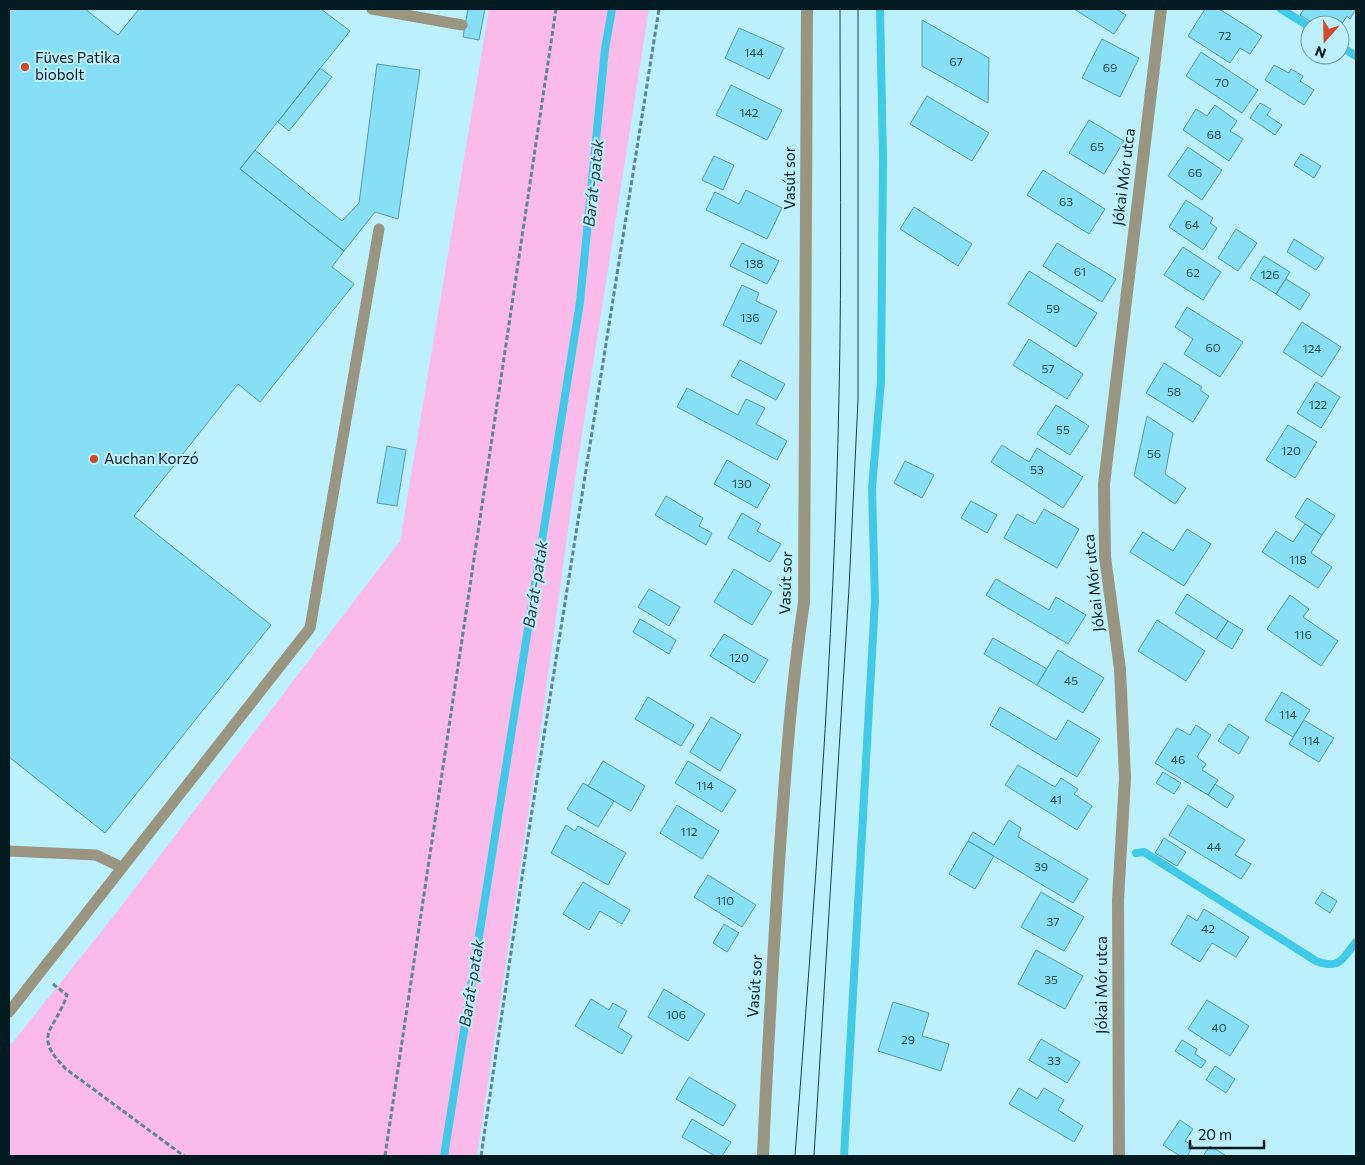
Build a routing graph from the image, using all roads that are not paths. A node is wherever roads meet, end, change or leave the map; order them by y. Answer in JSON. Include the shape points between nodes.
{"nodes":[{"id":1,"x":372,"y":9,"type":"edge"},
{"id":2,"x":807,"y":9,"type":"edge"},
{"id":3,"x":1161,"y":9,"type":"edge"},
{"id":4,"x":462,"y":25,"type":"dead end"},
{"id":5,"x":379,"y":229,"type":"dead end"},
{"id":6,"x":9,"y":851,"type":"edge"},
{"id":7,"x":121,"y":867,"type":"junction"},
{"id":8,"x":9,"y":1012,"type":"edge"},
{"id":9,"x":763,"y":1156,"type":"edge"},
{"id":10,"x":1119,"y":1156,"type":"edge"}],
"edges":[{"from":1,"to":4,"type":"lane"},
{"from":2,"to":9,"type":"street","name":"Vasút sor","via":[[804,602],[783,801]]},
{"from":3,"to":10,"type":"street","name":"Jókai Mór utca","via":[[1104,484],[1105,557],[1120,670],[1125,778],[1118,900]]},
{"from":5,"to":7,"type":"lane","via":[[310,628]]},
{"from":6,"to":7,"type":"lane","via":[[96,855]]},
{"from":7,"to":8,"type":"lane"}]}
